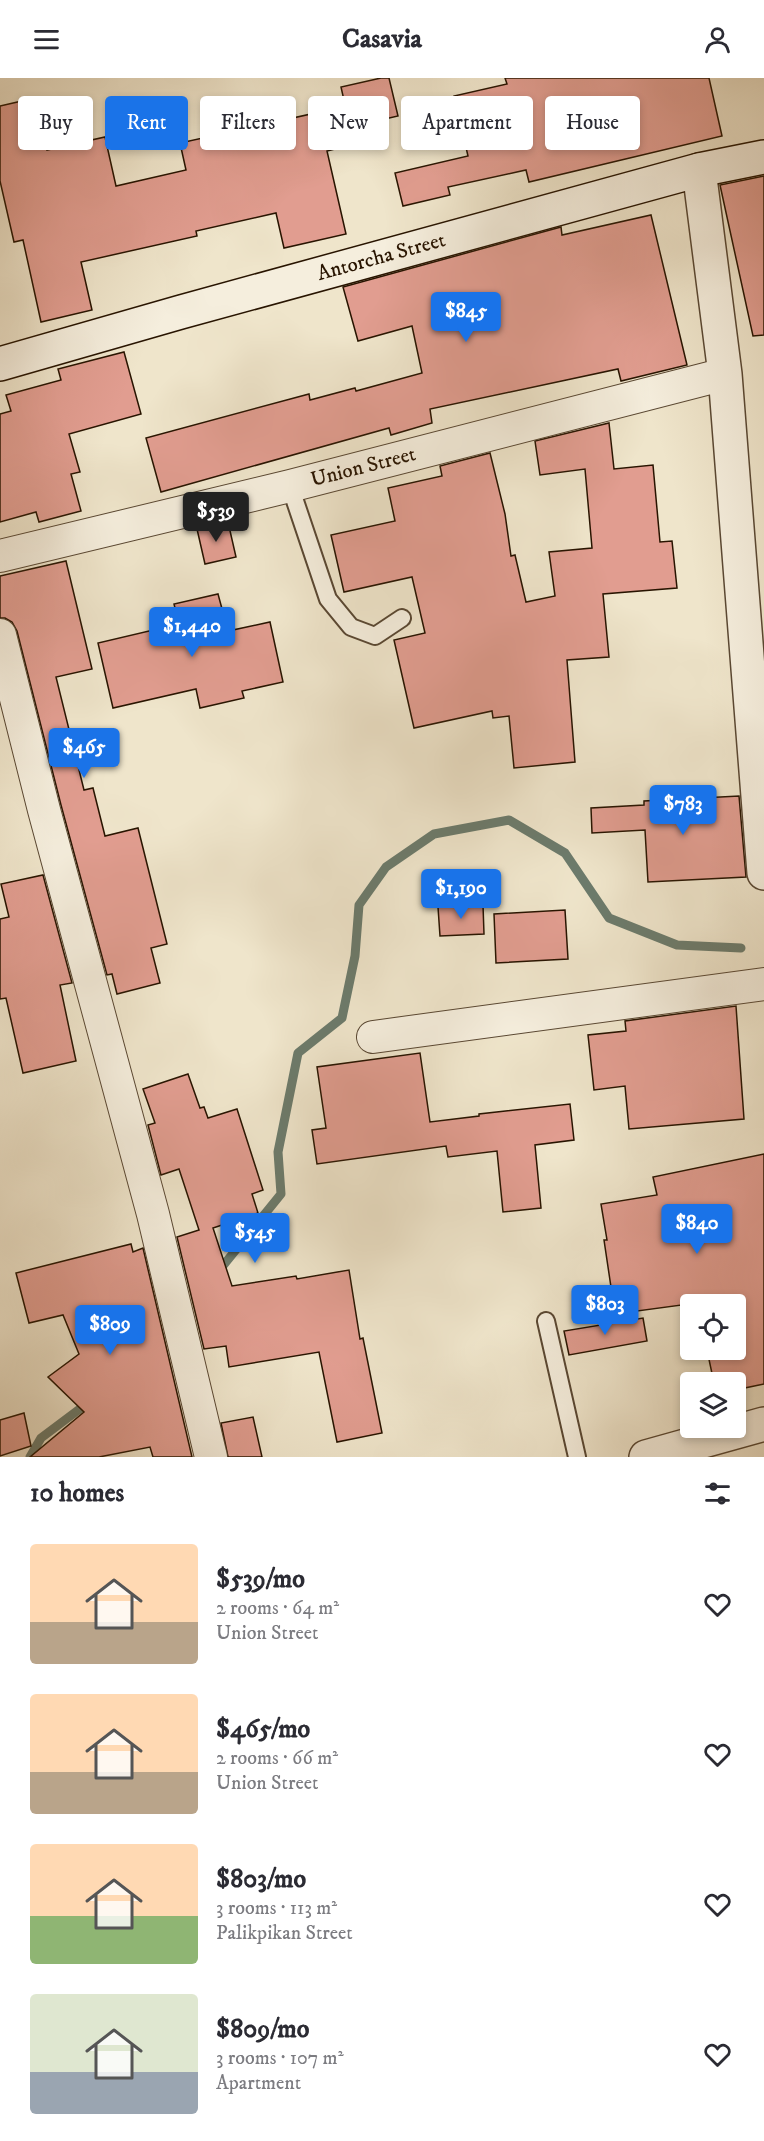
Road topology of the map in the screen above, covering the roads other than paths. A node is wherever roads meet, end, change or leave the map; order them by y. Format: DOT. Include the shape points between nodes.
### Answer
graph roads {
  1 [pos="764,157"];
  2 [pos="699,170"];
  3 [pos="0,364"];
  4 [pos="725,374"];
  5 [pos="290,486"];
  6 [pos="0,556"];
  7 [pos="402,618"];
  8 [pos="0,635"];
  9 [pos="764,873"];
  10 [pos="764,984"];
  11 [pos="373,1037"];
  12 [pos="546,1321"];
  13 [pos="764,1424"];
  14 [pos="211,1457"];
  15 [pos="577,1457"];
  16 [pos="646,1457"];
  1 -- 2 [label="street, Antorcha Street"];
  2 -- 3 [label="street, Antorcha Street"];
  2 -- 4 [label="street"];
  4 -- 5 [label="street, Union Street"];
  4 -- 9 [label="street"];
  5 -- 6 [label="street, Union Street"];
  5 -- 7 [label="lane" via="328,599 339,613 351,627 375,636"];
  8 -- 14 [label="street" via="153,1214"];
  10 -- 11 [label="street"];
  12 -- 15 [label="lane"];
  13 -- 16 [label="street"];
}
